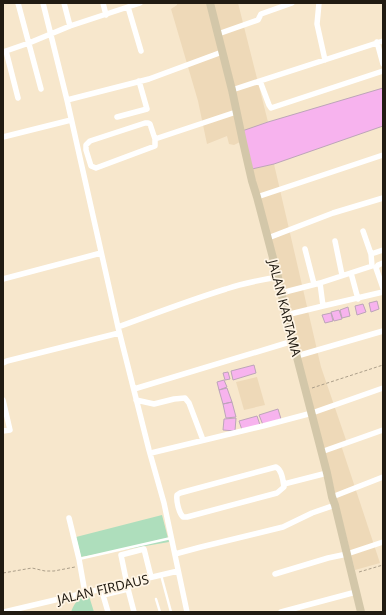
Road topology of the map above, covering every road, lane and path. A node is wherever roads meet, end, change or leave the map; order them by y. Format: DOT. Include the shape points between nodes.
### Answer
graph roads {
  1 [pos="18,3"];
  2 [pos="43,3"];
  3 [pos="64,3"];
  4 [pos="103,3"];
  5 [pos="140,3"];
  6 [pos="210,3"];
  7 [pos="292,3"];
  8 [pos="319,3"];
  9 [pos="281,5"];
  10 [pos="128,7"];
  11 [pos="106,15"];
  12 [pos="70,26"];
  13 [pos="51,34"];
  14 [pos="218,34"];
  15 [pos="380,42"];
  16 [pos="29,43"];
  17 [pos="141,51"];
  18 [pos="4,52"];
  19 [pos="222,52"];
  20 [pos="325,60"];
  21 [pos="383,64"];
  22 [pos="383,71"];
  23 [pos="139,81"];
  24 [pos="260,81"];
  25 [pos="41,89"];
  26 [pos="232,90"];
  27 [pos="18,98"];
  28 [pos="67,100"];
  29 [pos="236,112"];
  30 [pos="117,117"];
  31 [pos="71,120"];
  32 [pos="3,137"];
  33 [pos="154,139"];
  34 [pos="383,155"];
  35 [pos="257,197"];
  36 [pos="383,198"];
  37 [pos="363,231"];
  38 [pos="268,238"];
  39 [pos="335,241"];
  40 [pos="305,248"];
  41 [pos="383,250"];
  42 [pos="101,253"];
  43 [pos="371,254"];
  44 [pos="383,262"];
  45 [pos="351,273"];
  46 [pos="342,275"];
  47 [pos="278,277"];
  48 [pos="3,279"];
  49 [pos="317,283"];
  50 [pos="383,288"];
  51 [pos="383,292"];
  52 [pos="281,293"];
  53 [pos="358,298"];
  54 [pos="323,306"];
  55 [pos="286,315"];
  56 [pos="118,327"];
  57 [pos="383,331"];
  58 [pos="120,333"];
  59 [pos="293,341"];
  60 [pos="297,356"];
  61 [pos="3,363"];
  62 [pos="383,365"];
  63 [pos="383,388"];
  64 [pos="134,390"];
  65 [pos="306,390"];
  66 [pos="3,400"];
  67 [pos="136,400"];
  68 [pos="312,412"];
  69 [pos="383,430"];
  70 [pos="3,431"];
  71 [pos="203,440"];
  72 [pos="321,452"];
  73 [pos="151,453"];
  74 [pos="327,473"];
  75 [pos="383,477"];
  76 [pos="284,484"];
  77 [pos="332,497"];
  78 [pos="335,505"];
  79 [pos="69,518"];
  80 [pos="171,537"];
  81 [pos="383,542"];
  82 [pos="175,554"];
  83 [pos="347,554"];
  84 [pos="79,559"];
  85 [pos="383,565"];
  86 [pos="80,566"];
  87 [pos="178,571"];
  88 [pos="3,573"];
  89 [pos="275,574"];
  90 [pos="352,574"];
  91 [pos="161,575"];
  92 [pos="151,577"];
  93 [pos="128,586"];
  94 [pos="356,592"];
  95 [pos="85,593"];
  96 [pos="156,599"];
  97 [pos="4,612"];
  98 [pos="108,612"];
  99 [pos="134,612"];
  100 [pos="160,612"];
  101 [pos="171,612"];
  102 [pos="187,612"];
  103 [pos="281,612"];
  104 [pos="362,612"];
  1 -- 16 [label="street"];
  2 -- 13 [label="street"];
  3 -- 12 [label="street"];
  4 -- 11 [label="street"];
  5 -- 10 [label="street"];
  6 -- 14 [label="main road, JALAN KARTAMA"];
  7 -- 9 [label="street"];
  8 -- 20 [label="street" via="317,24"];
  9 -- 14 [label="street" via="261,14 258,20"];
  10 -- 11 [label="street"];
  10 -- 17 [label="street"];
  11 -- 12 [label="street"];
  12 -- 13 [label="street"];
  13 -- 16 [label="street"];
  13 -- 28 [label="street"];
  14 -- 19 [label="main road, JALAN KARTAMA"];
  15 -- 20 [label="street"];
  15 -- 21 [label="street"];
  16 -- 18 [label="street"];
  16 -- 25 [label="street"];
  18 -- 27 [label="street"];
  19 -- 23 [label="street"];
  19 -- 26 [label="main road, JALAN KARTAMA"];
  20 -- 24 [label="street"];
  22 -- 24 [label="street" via="272,108"];
  23 -- 28 [label="street"];
  23 -- 30 [label="street" via="147,109"];
  24 -- 26 [label="street"];
  26 -- 29 [label="main road, JALAN KARTAMA"];
  28 -- 31 [label="street"];
  29 -- 33 [label="street"];
  29 -- 35 [label="main road, JALAN KARTAMA"];
  31 -- 32 [label="street"];
  31 -- 42 [label="street"];
  33 -- 33 [label="street" via="155,147 96,168 91,166 86,150 86,145 90,141 145,122 150,124"];
  34 -- 35 [label="street"];
  35 -- 38 [label="main road, JALAN KARTAMA"];
  36 -- 38 [label="street" via="333,213"];
  37 -- 43 [label="street"];
  38 -- 47 [label="main road, JALAN KARTAMA"];
  39 -- 46 [label="street"];
  40 -- 49 [label="street"];
  41 -- 43 [label="street"];
  42 -- 48 [label="street"];
  42 -- 56 [label="street"];
  43 -- 45 [label="street" via="372,266"];
  44 -- 50 [label="street" via="376,268"];
  45 -- 46 [label="street"];
  45 -- 53 [label="street"];
  46 -- 49 [label="street"];
  47 -- 52 [label="main road, JALAN KARTAMA"];
  47 -- 56 [label="street" via="227,288"];
  49 -- 52 [label="street"];
  49 -- 54 [label="street"];
  51 -- 53 [label="street"];
  52 -- 55 [label="main road, JALAN KARTAMA"];
  53 -- 54 [label="street"];
  54 -- 55 [label="street"];
  55 -- 59 [label="main road, JALAN KARTAMA"];
  56 -- 58 [label="street"];
  57 -- 60 [label="street"];
  58 -- 61 [label="street"];
  58 -- 64 [label="street"];
  59 -- 60 [label="main road, JALAN KARTAMA"];
  59 -- 64 [label="street"];
  60 -- 65 [label="main road, JALAN KARTAMA"];
  62 -- 65 [label="path"];
  63 -- 68 [label="street"];
  64 -- 67 [label="street"];
  65 -- 68 [label="main road, JALAN KARTAMA"];
  66 -- 70 [label="street" via="10,430"];
  67 -- 71 [label="street" via="154,404 185,398"];
  67 -- 73 [label="street"];
  68 -- 71 [label="street"];
  68 -- 72 [label="main road, JALAN KARTAMA"];
  69 -- 72 [label="street"];
  71 -- 73 [label="street"];
  72 -- 74 [label="main road, JALAN KARTAMA"];
  73 -- 80 [label="street"];
  74 -- 76 [label="street"];
  74 -- 77 [label="main road, JALAN KARTAMA"];
  75 -- 77 [label="street"];
  76 -- 76 [label="street" via="277,493 187,517 181,515 176,498 180,493 276,467"];
  77 -- 78 [label="main road, JALAN KARTAMA"];
  78 -- 82 [label="street" via="283,527"];
  78 -- 83 [label="main road, JALAN KARTAMA"];
  79 -- 84 [label="street"];
  80 -- 82 [label="street"];
  80 -- 84 [label="lane"];
  81 -- 83 [label="street"];
  82 -- 87 [label="street"];
  83 -- 89 [label="street"];
  83 -- 90 [label="main road, JALAN KARTAMA"];
  84 -- 86 [label="street"];
  85 -- 90 [label="path"];
  86 -- 88 [label="path" via="54,571 32,568"];
  86 -- 95 [label="street"];
  87 -- 91 [label="street, JALAN FIRDAUS"];
  87 -- 102 [label="street"];
  90 -- 94 [label="main road, JALAN KARTAMA"];
  91 -- 92 [label="street, JALAN FIRDAUS"];
  91 -- 101 [label="lane"];
  92 -- 93 [label="street, JALAN FIRDAUS"];
  92 -- 93 [label="street" via="144,549 121,555"];
  93 -- 95 [label="street, JALAN FIRDAUS"];
  93 -- 98 [label="street" via="104,595"];
  93 -- 99 [label="street"];
  94 -- 103 [label="street"];
  94 -- 104 [label="main road, JALAN KARTAMA"];
  95 -- 97 [label="street, JALAN FIRDAUS"];
  96 -- 100 [label="lane"];
}
